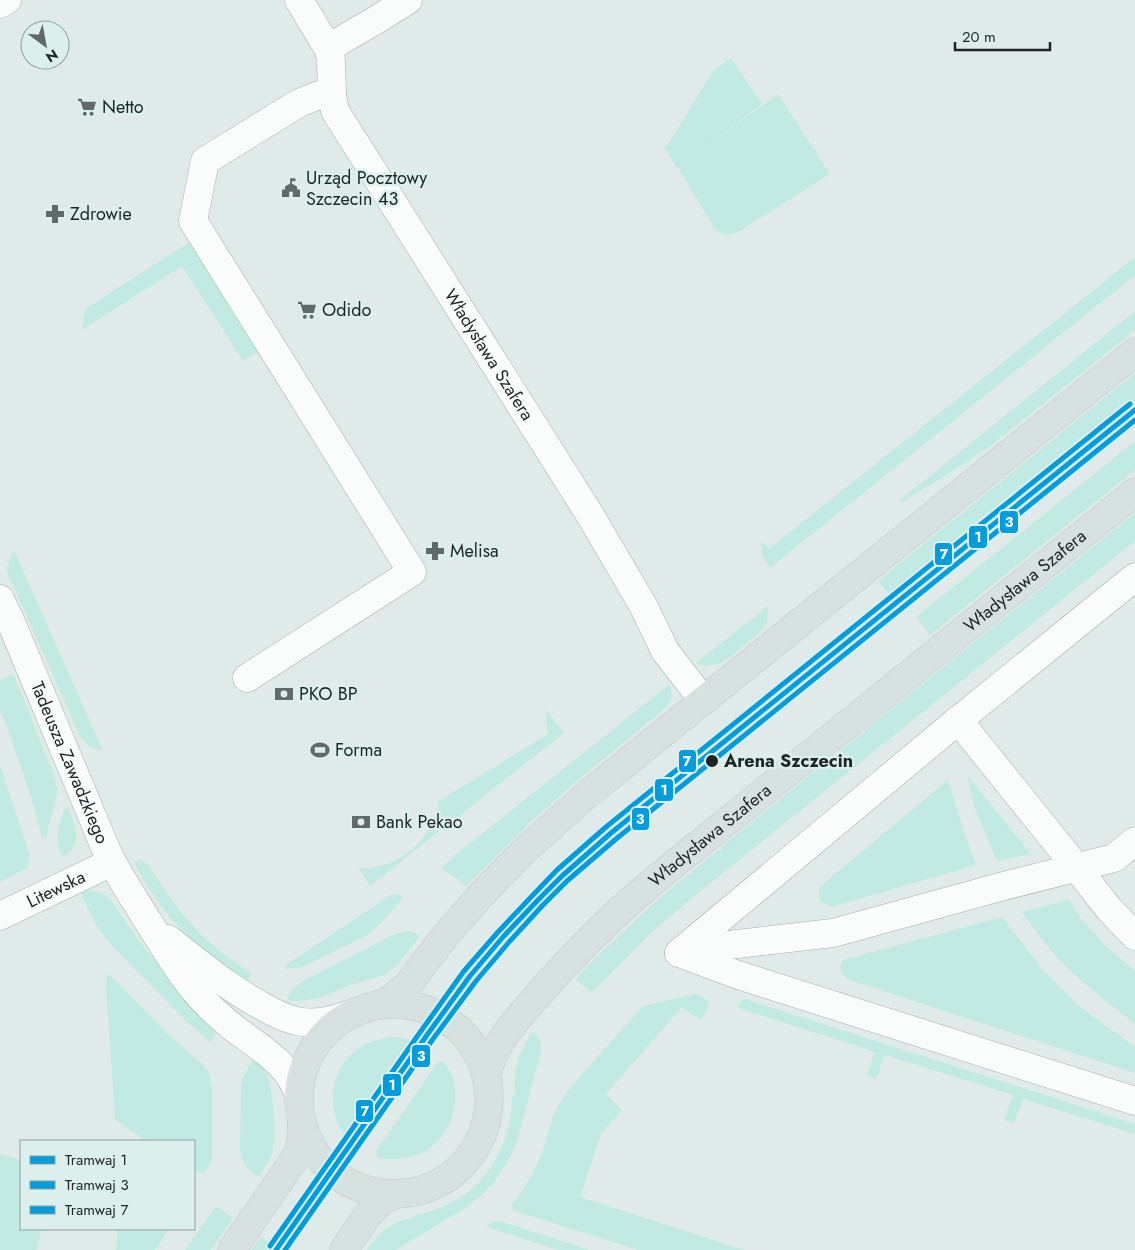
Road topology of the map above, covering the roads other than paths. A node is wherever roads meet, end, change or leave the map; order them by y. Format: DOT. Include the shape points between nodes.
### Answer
graph roads {
  1 [pos="7,0"];
  2 [pos="299,0"];
  3 [pos="408,0"];
  4 [pos="0,4"];
  5 [pos="329,50"];
  6 [pos="332,96"];
  7 [pos="1135,352"];
  8 [pos="1135,492"];
  9 [pos="1135,577"];
  10 [pos="0,599"];
  11 [pos="247,678"];
  12 [pos="703,700"];
  13 [pos="958,720"];
  14 [pos="1135,841"];
  15 [pos="112,862"];
  16 [pos="1077,868"];
  17 [pos="0,916"];
  18 [pos="149,922"];
  19 [pos="1135,936"];
  20 [pos="679,953"];
  21 [pos="365,1009"];
  22 [pos="487,1080"];
  23 [pos="299,1096"];
  24 [pos="1135,1101"];
  25 [pos="302,1123"];
  26 [pos="402,1193"];
  27 [pos="232,1250"];
  28 [pos="344,1250"];
  1 -- 4 [label="street"];
  2 -- 5 [label="street, Władysława Szafera"];
  3 -- 5 [label="street"];
  5 -- 6 [label="street, Władysława Szafera"];
  6 -- 11 [label="street" via="318,95 299,103 206,160 193,221 412,572"];
  6 -- 12 [label="street, Władysława Szafera" via="335,110 590,515 665,651"];
  7 -- 12 [label="main road"];
  8 -- 22 [label="main road, Władysława Szafera" via="615,915 562,968 502,1039 488,1066"];
  9 -- 13 [label="street"];
  10 -- 15 [label="street, Tadeusza Zawadzkiego"];
  12 -- 21 [label="main road" via="545,831 480,896 407,986 388,1001"];
  13 -- 16 [label="street"];
  13 -- 20 [label="street"];
  14 -- 16 [label="street" via="1114,858"];
  15 -- 17 [label="street, Litewska"];
  15 -- 18 [label="street, Tadeusza Zawadzkiego"];
  16 -- 19 [label="street" via="1108,909"];
  16 -- 20 [label="street" via="834,933"];
  18 -- 21 [label="street, Tadeusza Zawadzkiego" via="233,989 280,1015 308,1022 335,1019"];
  18 -- 23 [label="street, Tadeusza Zawadzkiego" via="175,965 198,994 220,1017 284,1068"];
  20 -- 24 [label="street" via="738,975"];
  21 -- 22 [label="main road" via="385,1004 407,1005 446,1019 469,1041"];
  21 -- 23 [label="main road" via="336,1023 321,1038 305,1065"];
  22 -- 26 [label="main road" via="489,1101 486,1121 478,1142 466,1159 433,1185"];
  23 -- 25 [label="main road"];
  25 -- 26 [label="main road" via="318,1156 332,1171 360,1187"];
  25 -- 27 [label="main road" via="298,1154"];
  26 -- 28 [label="main road" via="379,1203"];
}
